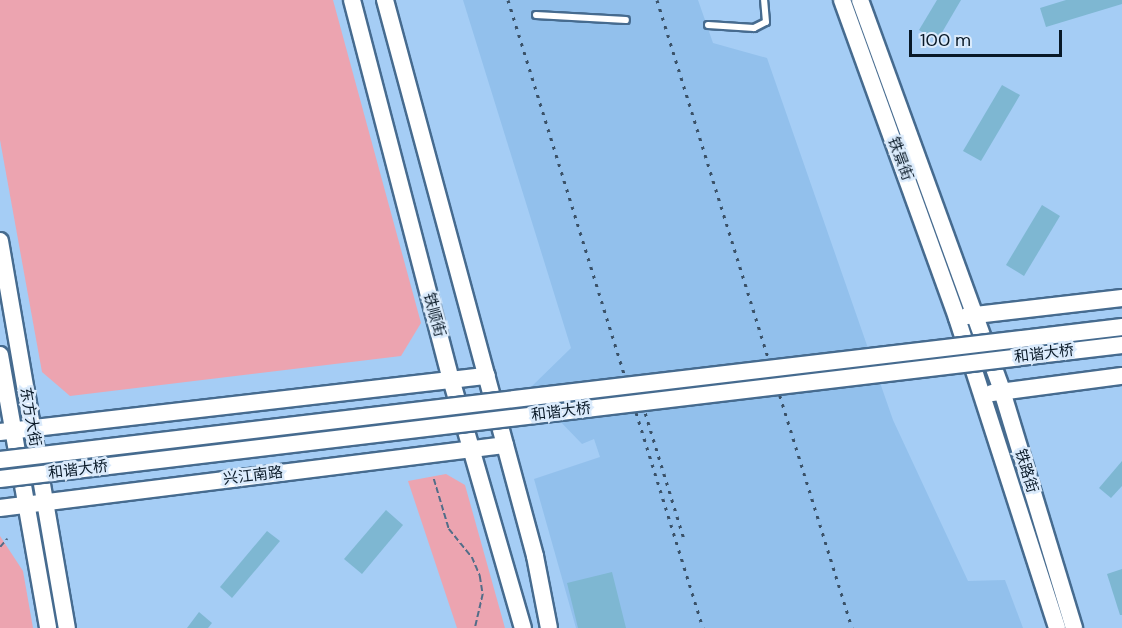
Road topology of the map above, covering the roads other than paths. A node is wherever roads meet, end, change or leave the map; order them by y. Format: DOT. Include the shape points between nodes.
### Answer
graph roads {
  1 [pos="352,0"];
  2 [pos="386,0"];
  3 [pos="764,0"];
  4 [pos="842,0"];
  5 [pos="860,0"];
  6 [pos="536,15"];
  7 [pos="626,20"];
  8 [pos="708,25"];
  9 [pos="0,241"];
  10 [pos="1122,298"];
  11 [pos="975,315"];
  12 [pos="957,318"];
  13 [pos="1122,327"];
  14 [pos="1122,345"];
  15 [pos="0,355"];
  16 [pos="487,376"];
  17 [pos="1122,376"];
  18 [pos="451,379"];
  19 [pos="1002,391"];
  20 [pos="982,395"];
  21 [pos="32,428"];
  22 [pos="6,431"];
  23 [pos="505,445"];
  24 [pos="472,449"];
  25 [pos="0,460"];
  26 [pos="0,479"];
  27 [pos="46,502"];
  28 [pos="25,505"];
  29 [pos="0,508"];
  30 [pos="535,556"];
  31 [pos="48,628"];
  32 [pos="67,628"];
  33 [pos="523,628"];
  34 [pos="549,628"];
  35 [pos="557,628"];
  36 [pos="1057,628"];
  37 [pos="1074,628"];
  1 -- 18 [label="main road, 铁顺街"];
  2 -- 16 [label="main road"];
  3 -- 8 [label="lane" via="766,22 754,28"];
  4 -- 12 [label="main road, 铁景街"];
  5 -- 11 [label="main road, 铁景街"];
  6 -- 7 [label="lane"];
  9 -- 21 [label="main road, 东方大街"];
  10 -- 11 [label="main road"];
  11 -- 12 [label="main road"];
  11 -- 19 [label="main road, 铁路街"];
  12 -- 20 [label="main road, 铁路街"];
  13 -- 25 [label="main road, 和谐大桥, bridge"];
  14 -- 26 [label="main road, 和谐大桥, bridge"];
  15 -- 22 [label="main road, 东方大街"];
  16 -- 18 [label="main road"];
  16 -- 23 [label="main road"];
  17 -- 19 [label="main road"];
  18 -- 21 [label="main road"];
  18 -- 24 [label="main road, 铁顺街"];
  19 -- 20 [label="main road"];
  19 -- 37 [label="main road, 铁路街"];
  20 -- 36 [label="main road, 铁路街"];
  21 -- 22 [label="main road"];
  21 -- 27 [label="main road, 东方大街"];
  22 -- 28 [label="main road, 东方大街"];
  23 -- 24 [label="main road, 兴江南路"];
  23 -- 30 [label="main road"];
  24 -- 27 [label="main road, 兴江南路"];
  24 -- 33 [label="main road, 铁顺街"];
  27 -- 28 [label="main road, 兴江南路"];
  27 -- 32 [label="main road, 东方大街"];
  28 -- 29 [label="main road, 兴江南路"];
  28 -- 31 [label="main road, 东方大街"];
  30 -- 34 [label="main road"];
  30 -- 35 [label="main road"];
}
